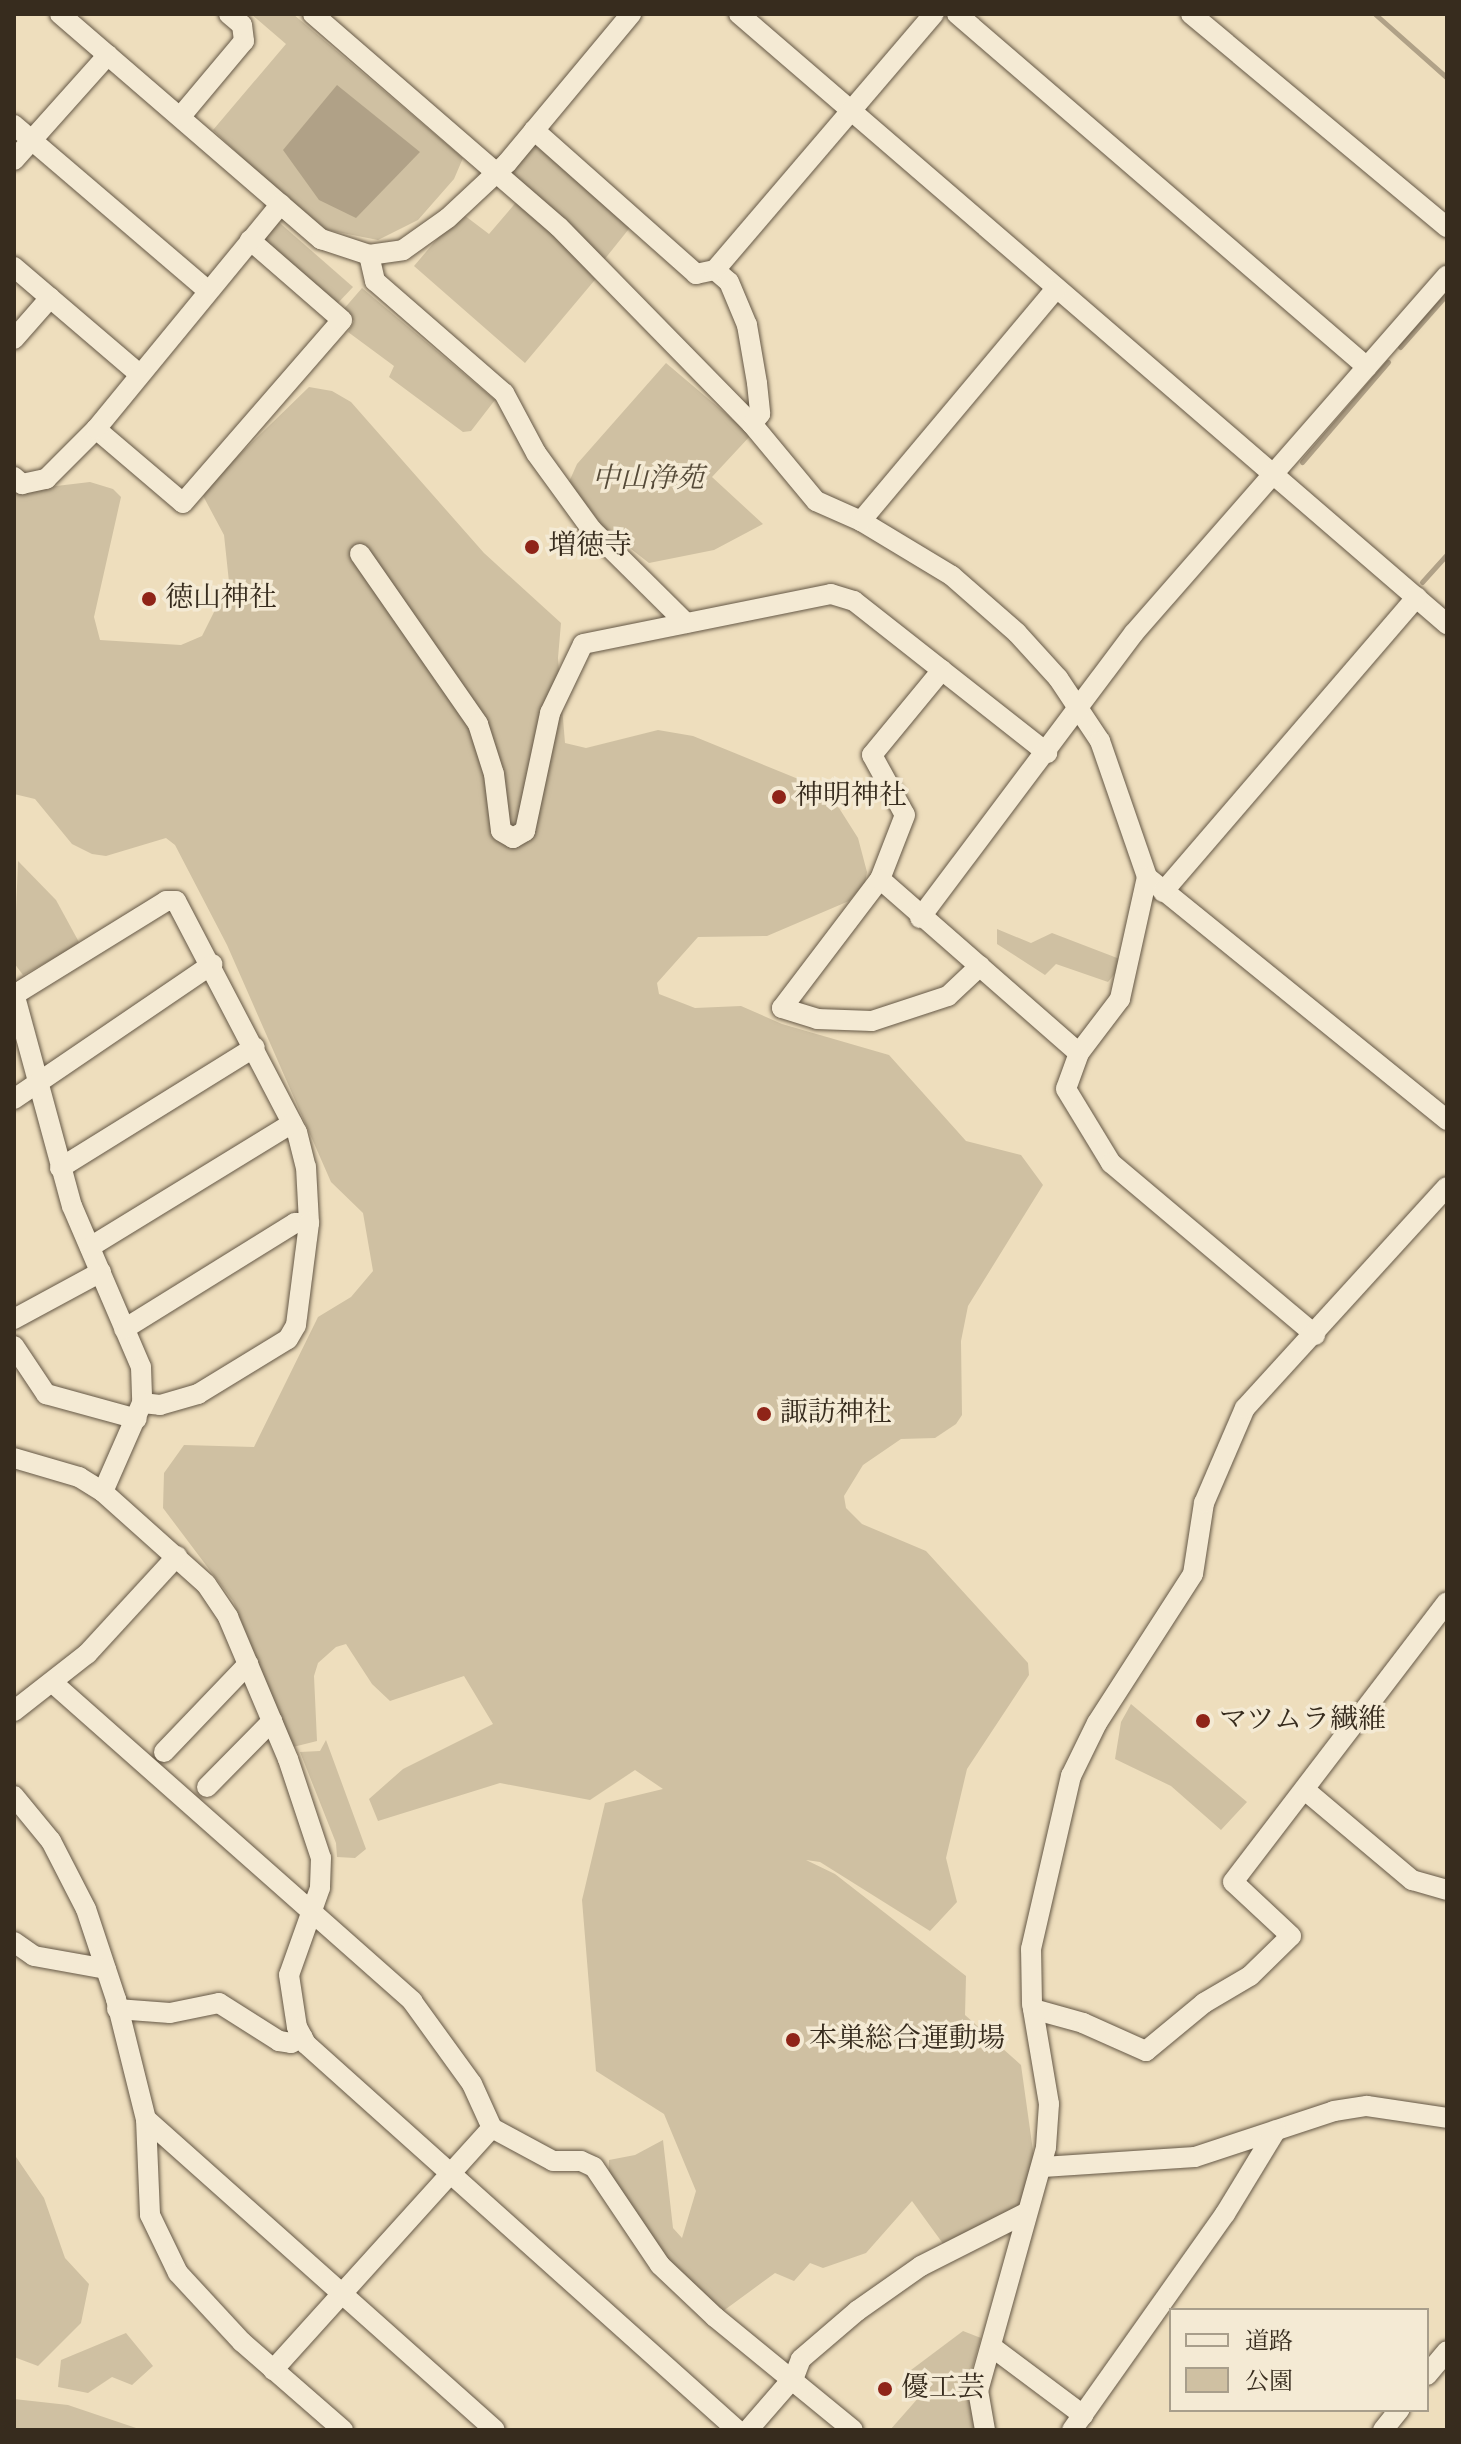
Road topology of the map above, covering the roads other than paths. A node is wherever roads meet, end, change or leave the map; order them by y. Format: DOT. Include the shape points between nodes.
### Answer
graph roads {
  1 [pos="60,14"];
  2 [pos="229,14"];
  3 [pos="313,14"];
  4 [pos="631,14"];
  5 [pos="739,14"];
  6 [pos="934,14"];
  7 [pos="957,14"];
  8 [pos="1191,14"];
  9 [pos="108,55"];
  10 [pos="853,113"];
  11 [pos="181,116"];
  12 [pos="14,125"];
  13 [pos="534,130"];
  14 [pos="32,140"];
  15 [pos="14,160"];
  16 [pos="495,170"];
  17 [pos="281,204"];
  18 [pos="1447,227"];
  19 [pos="250,240"];
  20 [pos="369,255"];
  21 [pos="14,267"];
  22 [pos="715,270"];
  23 [pos="1447,276"];
  24 [pos="206,289"];
  25 [pos="1056,289"];
  26 [pos="50,298"];
  27 [pos="14,339"];
  28 [pos="1367,367"];
  29 [pos="138,373"];
  30 [pos="752,424"];
  31 [pos="96,429"];
  32 [pos="14,477"];
  33 [pos="1273,477"];
  34 [pos="861,521"];
  35 [pos="360,554"];
  36 [pos="1417,597"];
  37 [pos="686,623"];
  38 [pos="1447,624"];
  39 [pos="942,670"];
  40 [pos="1081,709"];
  41 [pos="1047,753"];
  42 [pos="1147,877"];
  43 [pos="880,879"];
  44 [pos="1163,892"];
  45 [pos="920,918"];
  46 [pos="213,964"];
  47 [pos="980,966"];
  48 [pos="14,994"];
  49 [pos="255,1047"];
  50 [pos="1079,1053"];
  51 [pos="38,1084"];
  52 [pos="14,1099"];
  53 [pos="1447,1120"];
  54 [pos="292,1123"];
  55 [pos="60,1168"];
  56 [pos="1447,1187"];
  57 [pos="309,1223"];
  58 [pos="90,1247"];
  59 [pos="101,1272"];
  60 [pos="14,1319"];
  61 [pos="124,1329"];
  62 [pos="1315,1335"];
  63 [pos="14,1346"];
  64 [pos="140,1411"];
  65 [pos="14,1458"];
  66 [pos="103,1492"];
  67 [pos="177,1556"];
  68 [pos="1447,1602"];
  69 [pos="248,1664"];
  70 [pos="53,1683"];
  71 [pos="14,1711"];
  72 [pos="272,1721"];
  73 [pos="164,1752"];
  74 [pos="207,1787"];
  75 [pos="1305,1790"];
  76 [pos="14,1796"];
  77 [pos="22,1814"];
  78 [pos="1447,1890"];
  79 [pos="313,1910"];
  80 [pos="14,1942"];
  81 [pos="106,1969"];
  82 [pos="117,2009"];
  83 [pos="1033,2009"];
  84 [pos="303,2037"];
  85 [pos="1447,2118"];
  86 [pos="146,2119"];
  87 [pos="492,2128"];
  88 [pos="1276,2130"];
  89 [pos="1043,2167"];
  90 [pos="449,2173"];
  91 [pos="1026,2213"];
  92 [pos="344,2294"];
  93 [pos="992,2347"];
  94 [pos="1447,2351"];
  95 [pos="273,2370"];
  96 [pos="1429,2373"];
  97 [pos="794,2377"];
  98 [pos="1397,2412"];
  99 [pos="1080,2425"];
  100 [pos="343,2430"];
  101 [pos="495,2430"];
  102 [pos="737,2430"];
  103 [pos="748,2430"];
  104 [pos="853,2430"];
  105 [pos="985,2430"];
  106 [pos="1383,2430"];
  1 -- 9 [label="street"];
  2 -- 11 [label="street" via="242,25 244,41"];
  3 -- 16 [label="street"];
  4 -- 13 [label="street"];
  5 -- 10 [label="street"];
  6 -- 10 [label="street"];
  7 -- 28 [label="street"];
  8 -- 18 [label="street"];
  9 -- 11 [label="street"];
  9 -- 14 [label="street"];
  10 -- 22 [label="street"];
  10 -- 25 [label="street"];
  11 -- 17 [label="street"];
  12 -- 14 [label="street"];
  13 -- 16 [label="street"];
  13 -- 22 [label="street" via="696,274"];
  14 -- 15 [label="street"];
  14 -- 24 [label="street"];
  16 -- 20 [label="street" via="418,243"];
  16 -- 30 [label="street" via="559,227"];
  17 -- 19 [label="street"];
  17 -- 20 [label="street" via="321,239"];
  19 -- 24 [label="street"];
  19 -- 31 [label="street" via="342,320 183,503"];
  20 -- 37 [label="street" via="375,281 504,393 536,453 592,530"];
  21 -- 26 [label="street"];
  22 -- 30 [label="street" via="735,292 747,325 760,414"];
  23 -- 28 [label="street"];
  24 -- 29 [label="street"];
  25 -- 33 [label="street" via="1246,447"];
  25 -- 34 [label="street"];
  26 -- 27 [label="street"];
  26 -- 29 [label="street"];
  28 -- 33 [label="street"];
  29 -- 31 [label="street"];
  30 -- 34 [label="street" via="816,501"];
  31 -- 32 [label="street" via="46,479 22,484"];
  33 -- 36 [label="street"];
  33 -- 40 [label="street" via="1134,633"];
  34 -- 40 [label="street" via="952,576 1017,633"];
  35 -- 37 [label="street" via="478,724 494,774 501,831 513,838 525,831 550,713 578,651 590,640"];
  36 -- 38 [label="street"];
  36 -- 44 [label="street"];
  37 -- 39 [label="street" via="842,595"];
  39 -- 41 [label="street"];
  39 -- 43 [label="street" via="872,755 905,815"];
  40 -- 41 [label="street"];
  40 -- 42 [label="street" via="1118,780"];
  41 -- 45 [label="street"];
  42 -- 44 [label="street"];
  42 -- 50 [label="street" via="1120,999"];
  43 -- 45 [label="street"];
  43 -- 47 [label="street" via="782,1008 817,1019 872,1021 948,996"];
  44 -- 53 [label="street"];
  45 -- 47 [label="street"];
  46 -- 48 [label="street" via="183,905 166,901"];
  46 -- 49 [label="street"];
  46 -- 51 [label="street"];
  47 -- 50 [label="street"];
  48 -- 51 [label="street"];
  49 -- 54 [label="street"];
  49 -- 55 [label="street"];
  50 -- 62 [label="street" via="1066,1089 1111,1163"];
  51 -- 52 [label="street"];
  51 -- 55 [label="street"];
  54 -- 57 [label="street" via="306,1167"];
  54 -- 58 [label="street"];
  55 -- 58 [label="street"];
  56 -- 62 [label="street"];
  57 -- 61 [label="street" via="295,1223"];
  57 -- 64 [label="street" via="296,1325 288,1339 198,1394"];
  58 -- 59 [label="street"];
  59 -- 60 [label="street"];
  59 -- 61 [label="street"];
  61 -- 64 [label="street" via="141,1367"];
  62 -- 83 [label="street" via="1245,1408 1204,1503 1193,1574 1097,1723 1071,1776 1031,1949"];
  63 -- 64 [label="street" via="46,1394"];
  64 -- 66 [label="street"];
  65 -- 66 [label="street" via="79,1477"];
  66 -- 67 [label="street"];
  67 -- 69 [label="street" via="206,1584 228,1617"];
  67 -- 70 [label="street" via="87,1654"];
  68 -- 75 [label="street"];
  69 -- 72 [label="street"];
  69 -- 73 [label="street"];
  70 -- 71 [label="street"];
  70 -- 79 [label="street"];
  72 -- 74 [label="street"];
  72 -- 79 [label="street" via="318,1843 320,1888"];
  75 -- 78 [label="street" via="1412,1880"];
  75 -- 83 [label="street" via="1233,1882 1291,1936 1250,1976 1204,2003 1146,2051 1083,2023"];
  76 -- 77 [label="street"];
  77 -- 81 [label="street" via="76,1886"];
  79 -- 84 [label="street" via="289,1975"];
  79 -- 87 [label="street" via="412,2001 472,2084"];
  80 -- 81 [label="street" via="34,1956"];
  81 -- 82 [label="street"];
  82 -- 84 [label="street" via="170,2013 219,2003 279,2041"];
  82 -- 86 [label="street"];
  83 -- 89 [label="street" via="1049,2104"];
  84 -- 90 [label="street"];
  85 -- 88 [label="street" via="1367,2106"];
  86 -- 92 [label="street"];
  86 -- 95 [label="street" via="150,2215 178,2273"];
  87 -- 90 [label="street"];
  87 -- 97 [label="street" via="553,2161 581,2161 594,2167 660,2265 715,2317"];
  88 -- 89 [label="street" via="1195,2157"];
  88 -- 99 [label="street" via="1225,2214"];
  89 -- 91 [label="street"];
  90 -- 92 [label="street"];
  90 -- 102 [label="street"];
  91 -- 93 [label="street"];
  91 -- 97 [label="street" via="921,2266 865,2305 801,2359"];
  92 -- 95 [label="street"];
  92 -- 101 [label="street"];
  93 -- 99 [label="street"];
  93 -- 105 [label="street" via="977,2399"];
  94 -- 96 [label="street"];
  95 -- 100 [label="street"];
  97 -- 103 [label="street"];
  97 -- 104 [label="street"];
  98 -- 106 [label="street"];
}
